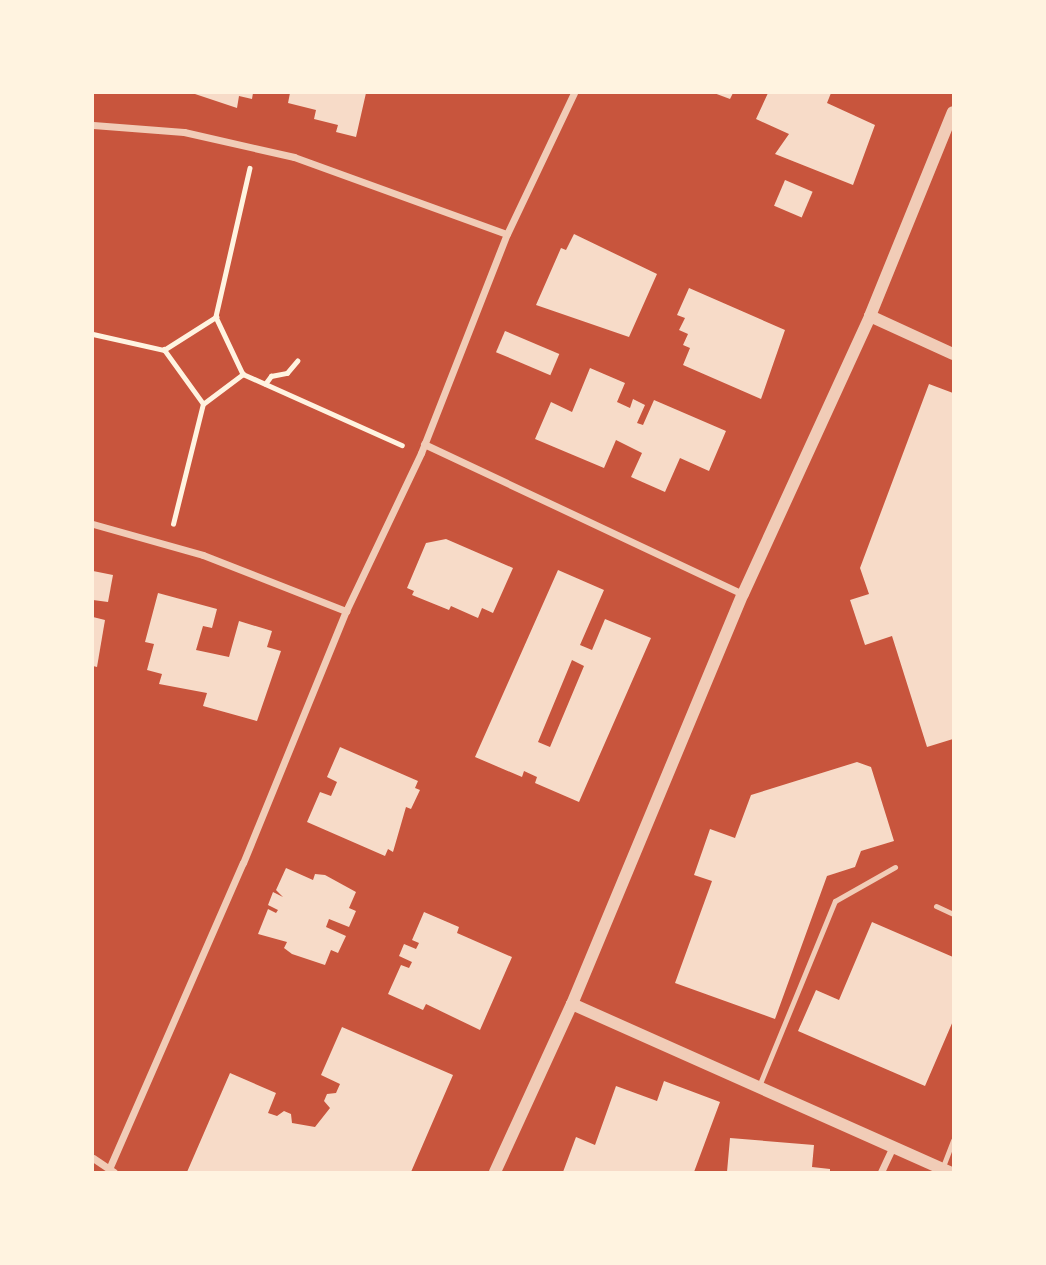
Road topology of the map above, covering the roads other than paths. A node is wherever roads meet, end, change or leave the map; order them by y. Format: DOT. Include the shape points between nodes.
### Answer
graph roads {
  1 [pos="574,93"];
  2 [pos="953,112"];
  3 [pos="93,125"];
  4 [pos="507,234"];
  5 [pos="870,316"];
  6 [pos="953,354"];
  7 [pos="424,444"];
  8 [pos="93,524"];
  9 [pos="743,594"];
  10 [pos="346,611"];
  11 [pos="895,867"];
  12 [pos="936,906"];
  13 [pos="953,914"];
  14 [pos="572,1004"];
  15 [pos="760,1086"];
  16 [pos="953,1140"];
  17 [pos="892,1148"];
  18 [pos="93,1158"];
  19 [pos="111,1171"];
  20 [pos="945,1171"];
  21 [pos="495,1172"];
  22 [pos="881,1172"];
  1 -- 4 [label="street"];
  2 -- 5 [label="street"];
  3 -- 4 [label="street" via="184,132 254,147 365,180"];
  4 -- 7 [label="street"];
  5 -- 6 [label="street"];
  5 -- 9 [label="street"];
  7 -- 9 [label="street"];
  7 -- 10 [label="street"];
  8 -- 10 [label="street" via="168,544"];
  9 -- 14 [label="street"];
  10 -- 19 [label="street"];
  11 -- 15 [label="lane" via="835,901"];
  12 -- 13 [label="lane"];
  14 -- 15 [label="street"];
  14 -- 21 [label="street"];
  15 -- 17 [label="street"];
  16 -- 20 [label="lane"];
  17 -- 20 [label="street"];
  17 -- 22 [label="street"];
  18 -- 19 [label="street"];
}
